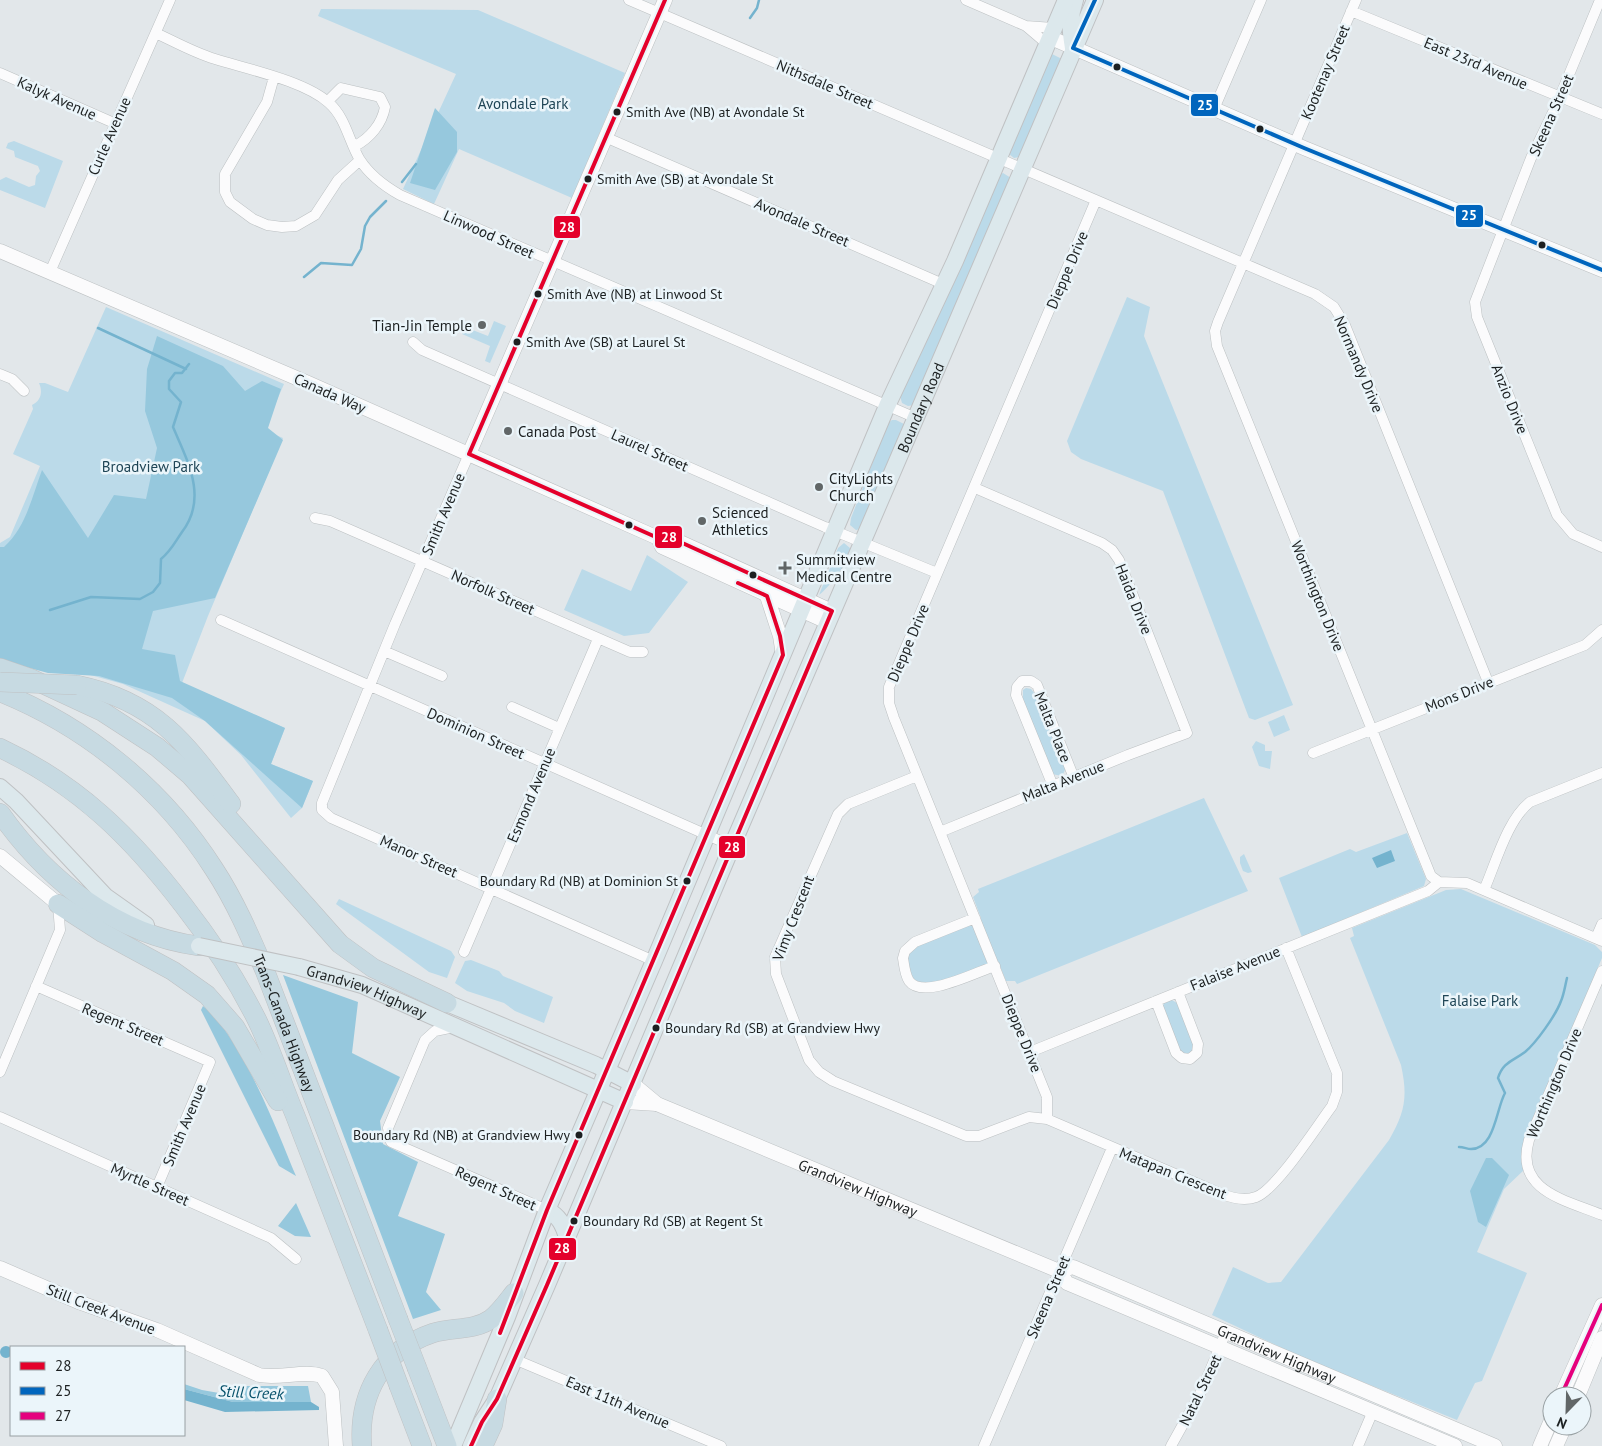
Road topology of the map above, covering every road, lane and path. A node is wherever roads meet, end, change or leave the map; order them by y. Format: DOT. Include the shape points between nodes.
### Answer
graph roads {
  1 [pos="170,0"];
  2 [pos="628,0"];
  3 [pos="665,0"];
  4 [pos="966,0"];
  5 [pos="1066,0"];
  6 [pos="1075,0"];
  7 [pos="1094,0"];
  8 [pos="1261,0"];
  9 [pos="1356,0"];
  10 [pos="1600,0"];
  11 [pos="1351,11"];
  12 [pos="659,13"];
  13 [pos="1026,26"];
  14 [pos="156,33"];
  15 [pos="1049,36"];
  16 [pos="1073,48"];
  17 [pos="0,73"];
  18 [pos="274,77"];
  19 [pos="1559,97"];
  20 [pos="328,102"];
  21 [pos="1214,109"];
  22 [pos="1602,114"];
  23 [pos="114,123"];
  24 [pos="605,138"];
  25 [pos="1294,144"];
  26 [pos="355,146"];
  27 [pos="999,159"];
  28 [pos="360,160"];
  29 [pos="1022,168"];
  30 [pos="1096,200"];
  31 [pos="1502,230"];
  32 [pos="0,250"];
  33 [pos="552,261"];
  34 [pos="1243,263"];
  35 [pos="1602,270"];
  36 [pos="50,272"];
  37 [pos="944,284"];
  38 [pos="413,342"];
  39 [pos="0,374"];
  40 [pos="499,384"];
  41 [pos="24,391"];
  42 [pos="888,406"];
  43 [pos="916,418"];
  44 [pos="469,454"];
  45 [pos="975,488"];
  46 [pos="315,518"];
  47 [pos="835,531"];
  48 [pos="658,538"];
  49 [pos="863,541"];
  50 [pos="1602,547"];
  51 [pos="422,561"];
  52 [pos="938,573"];
  53 [pos="767,596"];
  54 [pos="804,605"];
  55 [pos="830,617"];
  56 [pos="221,620"];
  57 [pos="1602,630"];
  58 [pos="598,639"];
  59 [pos="384,651"];
  60 [pos="643,652"];
  61 [pos="783,655"];
  62 [pos="0,668"];
  63 [pos="442,676"];
  64 [pos="0,682"];
  65 [pos="1488,682"];
  66 [pos="370,686"];
  67 [pos="0,692"];
  68 [pos="512,707"];
  69 [pos="559,728"];
  70 [pos="1372,729"];
  71 [pos="1187,733"];
  72 [pos="0,748"];
  73 [pos="1313,753"];
  74 [pos="545,763"];
  75 [pos="1602,773"];
  76 [pos="917,776"];
  77 [pos="1074,778"];
  78 [pos="1053,786"];
  79 [pos="0,787"];
  80 [pos="322,810"];
  81 [pos="0,813"];
  82 [pos="940,832"];
  83 [pos="706,835"];
  84 [pos="732,846"];
  85 [pos="0,856"];
  86 [pos="270,864"];
  87 [pos="1439,882"];
  88 [pos="492,889"];
  89 [pos="1484,890"];
  90 [pos="58,904"];
  91 [pos="975,918"];
  92 [pos="1602,924"];
  93 [pos="169,939"];
  94 [pos="1599,940"];
  95 [pos="199,946"];
  96 [pos="1286,948"];
  97 [pos="464,952"];
  98 [pos="654,962"];
  99 [pos="995,966"];
  100 [pos="1602,970"];
  101 [pos="36,986"];
  102 [pos="1178,992"];
  103 [pos="1156,1001"];
  104 [pos="447,1003"];
  105 [pos="454,1027"];
  106 [pos="1030,1052"];
  107 [pos="210,1062"];
  108 [pos="607,1071"];
  109 [pos="0,1072"];
  110 [pos="633,1084"];
  111 [pos="598,1090"];
  112 [pos="625,1102"];
  113 [pos="657,1104"];
  114 [pos="0,1117"];
  115 [pos="1047,1119"];
  116 [pos="1112,1148"];
  117 [pos="310,1155"];
  118 [pos="157,1187"];
  119 [pos="546,1210"];
  120 [pos="1602,1215"];
  121 [pos="567,1237"];
  122 [pos="296,1259"];
  123 [pos="0,1268"];
  124 [pos="1059,1271"];
  125 [pos="514,1293"];
  126 [pos="1602,1305"];
  127 [pos="1226,1332"];
  128 [pos="1602,1338"];
  129 [pos="1583,1346"];
  130 [pos="1220,1347"];
  131 [pos="1599,1353"];
  132 [pos="514,1359"];
  133 [pos="1565,1386"];
  134 [pos="1583,1386"];
  135 [pos="497,1399"];
  136 [pos="1373,1411"];
  137 [pos="444,1438"];
  138 [pos="336,1446"];
  139 [pos="362,1446"];
  140 [pos="422,1446"];
  141 [pos="453,1446"];
  142 [pos="471,1446"];
  143 [pos="483,1446"];
  144 [pos="721,1446"];
  145 [pos="984,1446"];
  146 [pos="1171,1446"];
  147 [pos="1358,1446"];
  148 [pos="1455,1446"];
  149 [pos="1495,1446"];
  1 -- 14 [label="street, Curle Avenue"];
  2 -- 12 [label="street, Nithsdale Street"];
  3 -- 12 [label="main road, Smith Avenue"];
  4 -- 13 [label="street"];
  5 -- 15 [label="main road, Boundary Road"];
  6 -- 16 [label="main road" via="1070,13"];
  7 -- 16 [label="main road, Boundary Road"];
  8 -- 21 [label="street"];
  9 -- 11 [label="street, Kootenay Street"];
  10 -- 19 [label="street, Skeena Street"];
  11 -- 19 [label="street, East 23rd Avenue"];
  11 -- 25 [label="street, Kootenay Street"];
  12 -- 24 [label="main road, Smith Avenue"];
  12 -- 27 [label="street, Nithsdale Street"];
  13 -- 15 [label="street"];
  13 -- 15 [label="street"];
  14 -- 18 [label="street, Linwood Street" via="213,59"];
  14 -- 23 [label="street, Curle Avenue"];
  15 -- 16 [label="main road"];
  15 -- 27 [label="main road, Boundary Road"];
  16 -- 21 [label="main road"];
  16 -- 29 [label="main road, Boundary Road"];
  17 -- 23 [label="street, Kalyk Avenue"];
  18 -- 20 [label="street, Linwood Street" via="302,87"];
  18 -- 28 [label="street" via="267,102 225,174 225,190 230,202 267,225 296,226 315,215 338,180"];
  19 -- 22 [label="street, East 23rd Avenue"];
  19 -- 31 [label="street, Skeena Street"];
  20 -- 26 [label="street, Linwood Street"];
  20 -- 26 [label="street" via="341,88 380,97 385,107 379,122 368,139"];
  21 -- 25 [label="main road"];
  23 -- 36 [label="street, Curle Avenue"];
  24 -- 33 [label="main road, Smith Avenue"];
  24 -- 37 [label="street, Avondale Street"];
  25 -- 31 [label="main road"];
  25 -- 34 [label="street, Worthington Drive"];
  26 -- 28 [label="street, Linwood Street"];
  27 -- 29 [label="street, Nithsdale Street"];
  27 -- 37 [label="main road, Boundary Road"];
  28 -- 33 [label="street, Linwood Street" via="387,188 400,195"];
  29 -- 30 [label="street, Normandy Drive"];
  29 -- 43 [label="main road, Boundary Road"];
  30 -- 34 [label="street, Normandy Drive"];
  30 -- 45 [label="street, Dieppe Drive"];
  31 -- 35 [label="main road"];
  31 -- 50 [label="street, Anzio Drive" via="1476,294 1477,317 1556,515 1573,534"];
  32 -- 36 [label="main road, Canada Way"];
  33 -- 40 [label="main road, Smith Avenue"];
  33 -- 42 [label="street, Linwood Street"];
  34 -- 65 [label="street, Normandy Drive" via="1315,294 1334,307 1348,334"];
  34 -- 70 [label="street, Worthington Drive" via="1215,331 1217,346"];
  36 -- 44 [label="main road, Canada Way"];
  37 -- 42 [label="main road, Boundary Road"];
  38 -- 40 [label="street, Laurel Street" via="422,350"];
  39 -- 41 [label="street" via="12,379"];
  40 -- 44 [label="main road, Smith Avenue"];
  40 -- 47 [label="street, Laurel Street"];
  42 -- 43 [label="street, Linwood Street"];
  42 -- 47 [label="main road, Boundary Road"];
  43 -- 49 [label="main road, Boundary Road"];
  44 -- 48 [label="main road, Canada Way"];
  44 -- 51 [label="street, Smith Avenue"];
  45 -- 52 [label="street, Dieppe Drive"];
  45 -- 71 [label="street, Haida Drive" via="1112,550 1119,560"];
  46 -- 51 [label="street, Norfolk Street" via="330,521"];
  47 -- 49 [label="street, Laurel Street"];
  47 -- 54 [label="main road, Boundary Road"];
  48 -- 53 [label="main road, Canada Way" via="662,547"];
  48 -- 54 [label="main road, Canada Way" via="667,536"];
  49 -- 52 [label="street, Laurel Street"];
  49 -- 55 [label="main road, Boundary Road"];
  51 -- 58 [label="street, Norfolk Street"];
  51 -- 59 [label="street, Smith Avenue"];
  52 -- 76 [label="street, Dieppe Drive" via="889,687 889,704"];
  53 -- 54 [label="main road, Canada Way"];
  53 -- 61 [label="main road"];
  54 -- 55 [label="main road, Canada Way"];
  54 -- 61 [label="main road, Boundary Road"];
  55 -- 84 [label="main road, Boundary Road"];
  56 -- 66 [label="street, Dominion Street"];
  57 -- 65 [label="street, Mons Drive" via="1585,645"];
  58 -- 60 [label="street, Norfolk Street" via="630,652"];
  58 -- 69 [label="street, Esmond Avenue"];
  59 -- 63 [label="street"];
  59 -- 66 [label="street, Smith Avenue"];
  61 -- 83 [label="main road, Boundary Road"];
  62 -- 86 [label="highway" via="67,694 128,727 190,775"];
  64 -- 86 [label="highway, bridge" via="77,685 121,697 158,720 194,754"];
  65 -- 70 [label="street, Mons Drive"];
  66 -- 74 [label="street, Dominion Street"];
  66 -- 80 [label="street, Smith Avenue" via="322,803"];
  67 -- 137 [label="highway, Trans-Canada Highway, bridge" via="60,720 97,744 132,773 189,833 214,869 244,920 265,971"];
  68 -- 69 [label="street"];
  69 -- 74 [label="street, Esmond Avenue"];
  70 -- 73 [label="street, Mons Drive"];
  70 -- 87 [label="street, Worthington Drive" via="1431,876"];
  71 -- 77 [label="street, Malta Avenue"];
  72 -- 117 [label="highway, Trans-Canada Highway" via="31,763 111,821 144,855 199,925 258,1021"];
  74 -- 83 [label="street, Dominion Street"];
  74 -- 88 [label="street, Esmond Avenue"];
  75 -- 89 [label="street" via="1530,802 1522,809 1512,823"];
  76 -- 82 [label="street, Dieppe Drive"];
  76 -- 115 [label="street, Vimy Crescent" via="848,804 838,814 775,958 776,974 809,1060 833,1081 966,1136 980,1136 1029,1117"];
  77 -- 78 [label="street, Malta Avenue"];
  77 -- 78 [label="street, Malta Place" via="1037,686 1030,681 1022,681 1016,695"];
  78 -- 82 [label="street, Malta Avenue"];
  79 -- 93 [label="main road" via="105,896"];
  80 -- 88 [label="street, Manor Street" via="330,818"];
  81 -- 93 [label="highway" via="30,851 67,886 127,925"];
  82 -- 91 [label="street, Dieppe Drive"];
  83 -- 84 [label="street, Dominion Street"];
  83 -- 98 [label="main road, Boundary Road"];
  84 -- 110 [label="main road, Boundary Road"];
  85 -- 90 [label="main road"];
  86 -- 104 [label="highway" via="352,954 402,983"];
  87 -- 89 [label="street" via="1467,883"];
  87 -- 96 [label="street, Falaise Avenue" via="1428,891"];
  88 -- 97 [label="street, Esmond Avenue"];
  88 -- 98 [label="street, Manor Street"];
  89 -- 94 [label="street"];
  90 -- 101 [label="street" via="60,930"];
  90 -- 117 [label="highway" via="173,971 218,1005 255,1058"];
  91 -- 99 [label="street, Dieppe Drive"];
  91 -- 99 [label="street" via="910,946 903,958 908,980 914,986 930,989"];
  92 -- 94 [label="street"];
  93 -- 95 [label="highway"];
  95 -- 105 [label="main road, Grandview Highway, bridge" via="299,967 362,985"];
  96 -- 102 [label="street, Falaise Avenue"];
  96 -- 116 [label="street, Matapan Crescent" via="1337,1073 1337,1092 1332,1106 1272,1185 1255,1198 1232,1197"];
  98 -- 108 [label="main road, Boundary Road"];
  99 -- 106 [label="street, Dieppe Drive"];
  100 -- 120 [label="street, Worthington Drive" via="1530,1140 1526,1160 1530,1176 1544,1190"];
  101 -- 107 [label="street, Regent Street"];
  101 -- 109 [label="street"];
  102 -- 103 [label="street, Falaise Avenue"];
  102 -- 103 [label="street" via="1198,1044 1198,1053 1190,1059 1176,1053"];
  103 -- 106 [label="street, Falaise Avenue"];
  104 -- 108 [label="main road, Grandview Highway"];
  105 -- 111 [label="main road, Grandview Highway"];
  105 -- 119 [label="street, Regent Street" via="435,1031 425,1040 388,1128 391,1142"];
  106 -- 115 [label="street, Dieppe Drive" via="1047,1098"];
  107 -- 118 [label="street, Smith Avenue"];
  108 -- 110 [label="main road, Grandview Highway"];
  108 -- 111 [label="main road, Boundary Road"];
  110 -- 112 [label="main road, Boundary Road"];
  110 -- 113 [label="main road, Grandview Highway"];
  111 -- 112 [label="main road, Grandview Highway"];
  111 -- 119 [label="main road, Boundary Road"];
  112 -- 113 [label="main road, Grandview Highway"];
  112 -- 121 [label="main road, Boundary Road"];
  113 -- 124 [label="main road, Grandview Highway"];
  114 -- 118 [label="street, Myrtle Street"];
  115 -- 116 [label="street, Matapan Crescent"];
  116 -- 124 [label="street, Skeena Street"];
  117 -- 140 [label="highway, Trans-Canada Highway, bridge"];
  118 -- 122 [label="street, Myrtle Street" via="271,1238"];
  119 -- 121 [label="main road" via="555,1214"];
  119 -- 125 [label="main road, Boundary Road"];
  121 -- 132 [label="main road, Boundary Road"];
  123 -- 138 [label="main road, Still Creek Avenue" via="82,1303 158,1330 259,1375 276,1378 319,1375 330,1385"];
  124 -- 127 [label="main road, Grandview Highway" via="1074,1268"];
  124 -- 130 [label="main road, Grandview Highway" via="1067,1283"];
  124 -- 145 [label="street, Skeena Street"];
  125 -- 139 [label="highway" via="492,1319 479,1326 427,1336 401,1350 388,1362 368,1392 360,1427"];
  125 -- 141 [label="main road, Boundary Road"];
  126 -- 129 [label="main road"];
  127 -- 130 [label="street, Natal Street"];
  127 -- 149 [label="main road, Grandview Highway"];
  128 -- 131 [label="main road"];
  129 -- 131 [label="street"];
  129 -- 133 [label="main road"];
  130 -- 136 [label="main road, Grandview Highway"];
  130 -- 146 [label="street, Natal Street" via="1201,1392"];
  131 -- 134 [label="main road"];
  132 -- 135 [label="main road, Boundary Road"];
  132 -- 144 [label="street, East 11th Avenue"];
  135 -- 142 [label="main road, Boundary Road"];
  135 -- 143 [label="highway" via="493,1424"];
  136 -- 147 [label="street"];
  136 -- 148 [label="main road, Grandview Highway"];
}
